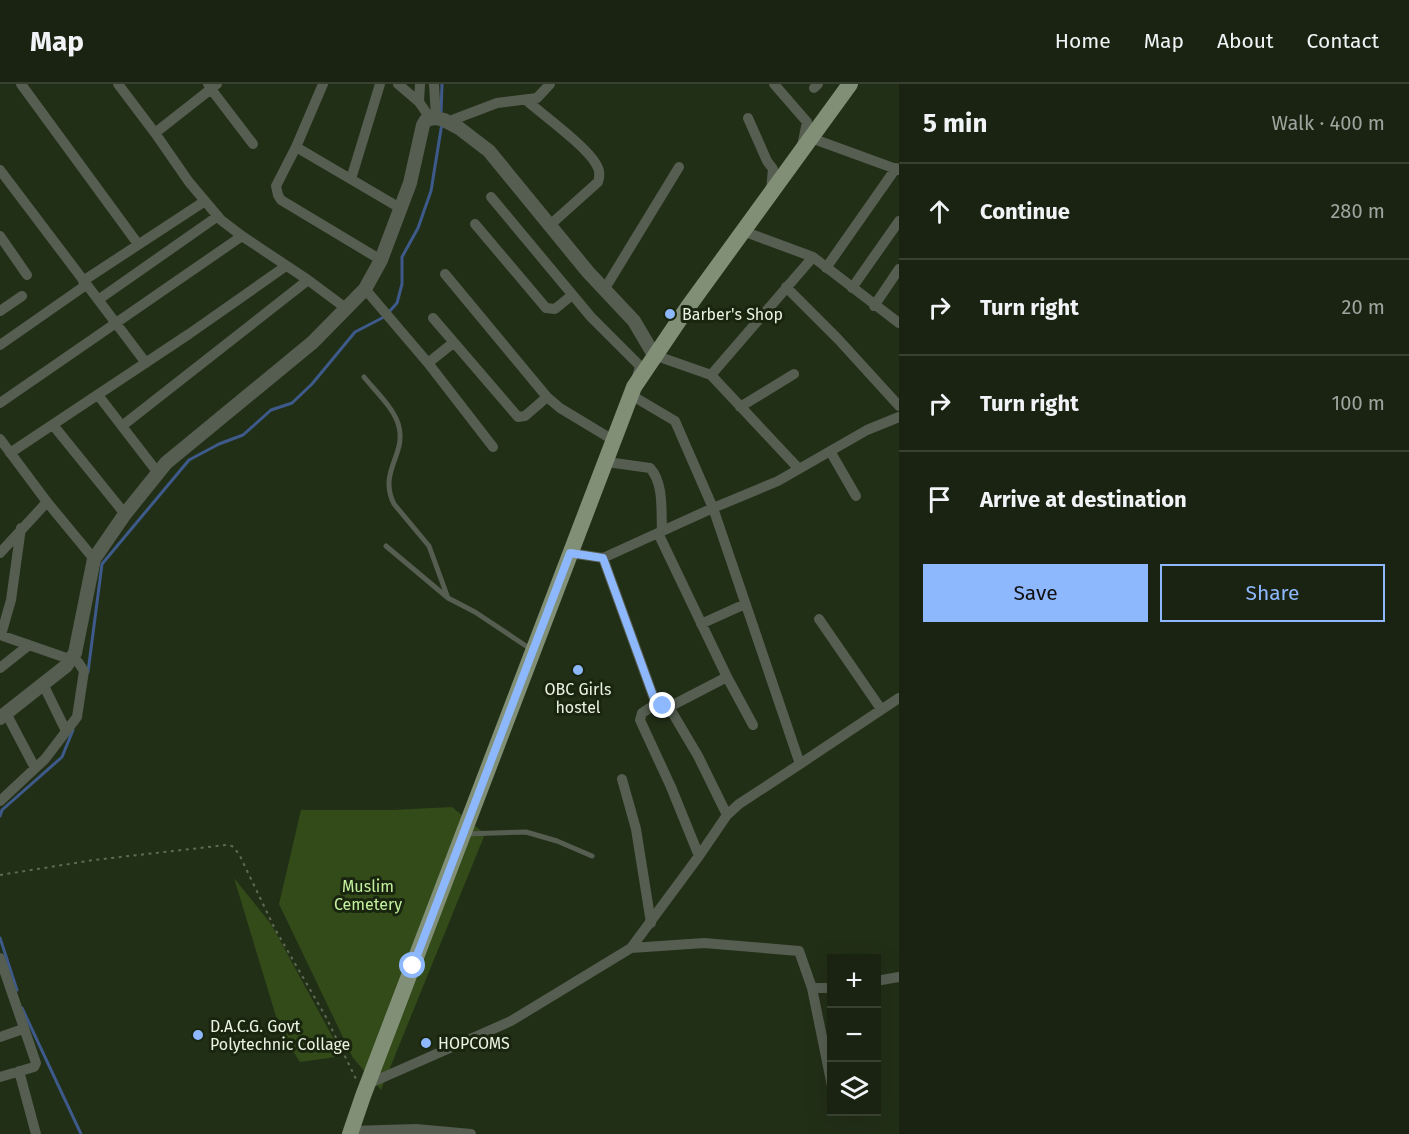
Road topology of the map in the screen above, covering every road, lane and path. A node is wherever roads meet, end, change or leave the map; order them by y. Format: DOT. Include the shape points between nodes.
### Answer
graph roads {
  1 [pos="21,84"];
  2 [pos="118,84"];
  3 [pos="323,84"];
  4 [pos="380,84"];
  5 [pos="398,84"];
  6 [pos="420,84"];
  7 [pos="434,84"];
  8 [pos="550,84"];
  9 [pos="774,84"];
  10 [pos="850,84"];
  11 [pos="212,86"];
  12 [pos="526,100"];
  13 [pos="419,102"];
  14 [pos="748,118"];
  15 [pos="439,119"];
  16 [pos="155,133"];
  17 [pos="253,144"];
  18 [pos="806,144"];
  19 [pos="296,147"];
  20 [pos="679,167"];
  21 [pos="898,169"];
  22 [pos="0,170"];
  23 [pos="351,179"];
  24 [pos="771,192"];
  25 [pos="491,198"];
  26 [pos="205,201"];
  27 [pos="400,208"];
  28 [pos="218,216"];
  29 [pos="899,221"];
  30 [pos="475,224"];
  31 [pos="550,225"];
  32 [pos="743,231"];
  33 [pos="0,236"];
  34 [pos="242,236"];
  35 [pos="138,244"];
  36 [pos="813,257"];
  37 [pos="381,260"];
  38 [pos="286,266"];
  39 [pos="826,268"];
  40 [pos="899,269"];
  41 [pos="445,274"];
  42 [pos="27,275"];
  43 [pos="308,280"];
  44 [pos="85,283"];
  45 [pos="786,287"];
  46 [pos="852,288"];
  47 [pos="365,289"];
  48 [pos="604,290"];
  49 [pos="572,295"];
  50 [pos="22,296"];
  51 [pos="98,300"];
  52 [pos="874,306"];
  53 [pos="347,309"];
  54 [pos="0,311"];
  55 [pos="433,318"];
  56 [pos="899,323"];
  57 [pos="116,324"];
  58 [pos="453,343"];
  59 [pos="0,345"];
  60 [pos="654,355"];
  61 [pos="146,363"];
  62 [pos="428,363"];
  63 [pos="794,374"];
  64 [pos="711,375"];
  65 [pos="364,377"];
  66 [pos="632,391"];
  67 [pos="98,395"];
  68 [pos="547,397"];
  69 [pos="0,403"];
  70 [pos="899,406"];
  71 [pos="740,407"];
  72 [pos="899,417"];
  73 [pos="53,425"];
  74 [pos="122,426"];
  75 [pos="0,439"];
  76 [pos="494,447"];
  77 [pos="830,451"];
  78 [pos="10,453"];
  79 [pos="607,460"];
  80 [pos="799,469"];
  81 [pos="158,473"];
  82 [pos="856,496"];
  83 [pos="47,502"];
  84 [pos="712,508"];
  85 [pos="125,514"];
  86 [pos="21,528"];
  87 [pos="660,532"];
  88 [pos="386,546"];
  89 [pos="0,552"];
  90 [pos="570,553"];
  91 [pos="603,558"];
  92 [pos="94,559"];
  93 [pos="448,598"];
  94 [pos="745,604"];
  95 [pos="819,619"];
  96 [pos="701,624"];
  97 [pos="0,635"];
  98 [pos="29,645"];
  99 [pos="533,651"];
  100 [pos="70,660"];
  101 [pos="0,669"];
  102 [pos="727,677"];
  103 [pos="43,684"];
  104 [pos="899,698"];
  105 [pos="656,704"];
  106 [pos="669,707"];
  107 [pos="881,709"];
  108 [pos="3,715"];
  109 [pos="753,726"];
  110 [pos="66,731"];
  111 [pos="800,764"];
  112 [pos="35,768"];
  113 [pos="622,779"];
  114 [pos="0,801"];
  115 [pos="727,815"];
  116 [pos="463,834"];
  117 [pos="592,856"];
  118 [pos="699,856"];
  119 [pos="0,875"];
  120 [pos="651,923"];
  121 [pos="631,948"];
  122 [pos="0,958"];
  123 [pos="899,977"];
  124 [pos="881,980"];
  125 [pos="812,988"];
  126 [pos="827,988"];
  127 [pos="12,996"];
  128 [pos="0,999"];
  129 [pos="23,1029"];
  130 [pos="0,1037"];
  131 [pos="827,1065"];
  132 [pos="19,1071"];
  133 [pos="0,1077"];
  134 [pos="365,1090"];
  135 [pos="351,1133"];
  136 [pos="36,1134"];
  137 [pos="471,1134"];
  1 -- 35 [label="street"];
  2 -- 16 [label="street"];
  3 -- 19 [label="street"];
  4 -- 23 [label="street"];
  5 -- 13 [label="street"];
  6 -- 13 [label="street"];
  7 -- 15 [label="street"];
  8 -- 12 [label="street" via="542,95"];
  9 -- 18 [label="street" via="807,122"];
  10 -- 18 [label="main road"];
  11 -- 16 [label="street"];
  11 -- 17 [label="street"];
  12 -- 15 [label="street" via="497,103"];
  12 -- 31 [label="street" via="590,156 599,169 598,182"];
  13 -- 15 [label="street"];
  14 -- 24 [label="street" via="773,169"];
  15 -- 27 [label="street" via="423,125"];
  15 -- 31 [label="street" via="459,128 489,151"];
  16 -- 26 [label="street"];
  18 -- 21 [label="street"];
  18 -- 24 [label="main road"];
  19 -- 23 [label="street"];
  19 -- 37 [label="street" via="276,186 281,200"];
  20 -- 48 [label="street"];
  21 -- 39 [label="street"];
  22 -- 44 [label="street"];
  23 -- 27 [label="street"];
  24 -- 32 [label="main road"];
  25 -- 49 [label="street"];
  26 -- 28 [label="street"];
  26 -- 35 [label="street"];
  27 -- 37 [label="street"];
  28 -- 34 [label="street"];
  28 -- 51 [label="street"];
  29 -- 46 [label="street"];
  30 -- 49 [label="street" via="546,308 555,309"];
  31 -- 48 [label="street"];
  32 -- 36 [label="street"];
  32 -- 60 [label="main road"];
  33 -- 42 [label="street"];
  34 -- 38 [label="street"];
  34 -- 57 [label="street"];
  35 -- 44 [label="street"];
  36 -- 39 [label="street"];
  36 -- 45 [label="street"];
  37 -- 47 [label="street"];
  38 -- 43 [label="street"];
  38 -- 61 [label="street"];
  39 -- 46 [label="street"];
  40 -- 52 [label="street"];
  41 -- 68 [label="street"];
  43 -- 53 [label="street"];
  43 -- 74 [label="street"];
  44 -- 51 [label="street"];
  44 -- 59 [label="street"];
  45 -- 64 [label="street"];
  45 -- 70 [label="street"];
  46 -- 52 [label="street"];
  47 -- 53 [label="street"];
  47 -- 62 [label="street"];
  48 -- 60 [label="street" via="634,321"];
  49 -- 66 [label="street" via="640,366"];
  50 -- 54 [label="street"];
  51 -- 57 [label="street"];
  52 -- 56 [label="street"];
  53 -- 81 [label="street"];
  55 -- 58 [label="street"];
  57 -- 61 [label="street"];
  57 -- 69 [label="street"];
  58 -- 62 [label="street"];
  58 -- 68 [label="street" via="519,417"];
  60 -- 64 [label="street"];
  60 -- 66 [label="main road"];
  61 -- 67 [label="street"];
  62 -- 76 [label="street"];
  63 -- 71 [label="street"];
  64 -- 71 [label="street"];
  65 -- 93 [label="lane" via="392,412 400,429 388,481 390,496 429,546"];
  66 -- 79 [label="main road"];
  66 -- 84 [label="street" via="675,421"];
  67 -- 73 [label="street"];
  67 -- 74 [label="street"];
  68 -- 79 [label="street" via="613,440"];
  71 -- 80 [label="street"];
  72 -- 77 [label="street"];
  73 -- 78 [label="street"];
  73 -- 85 [label="street"];
  74 -- 81 [label="street"];
  75 -- 78 [label="street"];
  77 -- 80 [label="street"];
  77 -- 82 [label="street"];
  78 -- 83 [label="street"];
  79 -- 87 [label="street" via="650,468 654,473 659,490"];
  79 -- 90 [label="main road"];
  80 -- 84 [label="street"];
  81 -- 85 [label="street"];
  83 -- 86 [label="street"];
  83 -- 92 [label="street"];
  84 -- 87 [label="street"];
  84 -- 94 [label="street"];
  85 -- 92 [label="street"];
  86 -- 89 [label="street"];
  86 -- 97 [label="street" via="11,600"];
  87 -- 91 [label="street"];
  87 -- 96 [label="street"];
  88 -- 93 [label="lane"];
  90 -- 91 [label="street"];
  90 -- 99 [label="main road"];
  91 -- 105 [label="street"];
  92 -- 100 [label="street" via="75,653"];
  93 -- 99 [label="lane"];
  94 -- 96 [label="street"];
  94 -- 111 [label="street"];
  95 -- 107 [label="street"];
  96 -- 102 [label="street"];
  97 -- 98 [label="street"];
  98 -- 100 [label="street"];
  98 -- 101 [label="street"];
  99 -- 116 [label="main road"];
  100 -- 103 [label="street"];
  100 -- 110 [label="street" via="78,662 84,671 77,717"];
  102 -- 106 [label="street"];
  102 -- 109 [label="street"];
  103 -- 108 [label="street"];
  103 -- 110 [label="street"];
  104 -- 107 [label="street"];
  105 -- 106 [label="street"];
  105 -- 118 [label="street" via="642,712 640,720"];
  106 -- 115 [label="street"];
  107 -- 111 [label="street"];
  108 -- 112 [label="street"];
  110 -- 112 [label="street"];
  111 -- 115 [label="street"];
  112 -- 114 [label="street"];
  113 -- 120 [label="street" via="636,829"];
  115 -- 118 [label="street"];
  116 -- 117 [label="lane" via="526,832"];
  116 -- 134 [label="main road"];
  118 -- 120 [label="street"];
  119 -- 134 [label="path" via="94,860 232,846"];
  120 -- 121 [label="street"];
  121 -- 125 [label="street" via="704,943 799,951"];
  121 -- 134 [label="street" via="511,1021"];
  122 -- 127 [label="street"];
  123 -- 124 [label="street"];
  125 -- 126 [label="street"];
  125 -- 131 [label="street"];
  127 -- 128 [label="street"];
  127 -- 129 [label="street"];
  129 -- 130 [label="street"];
  129 -- 132 [label="street" via="36,1065"];
  132 -- 133 [label="street"];
  132 -- 136 [label="street"];
  134 -- 135 [label="main road"];
  135 -- 137 [label="street" via="416,1128"];
}
